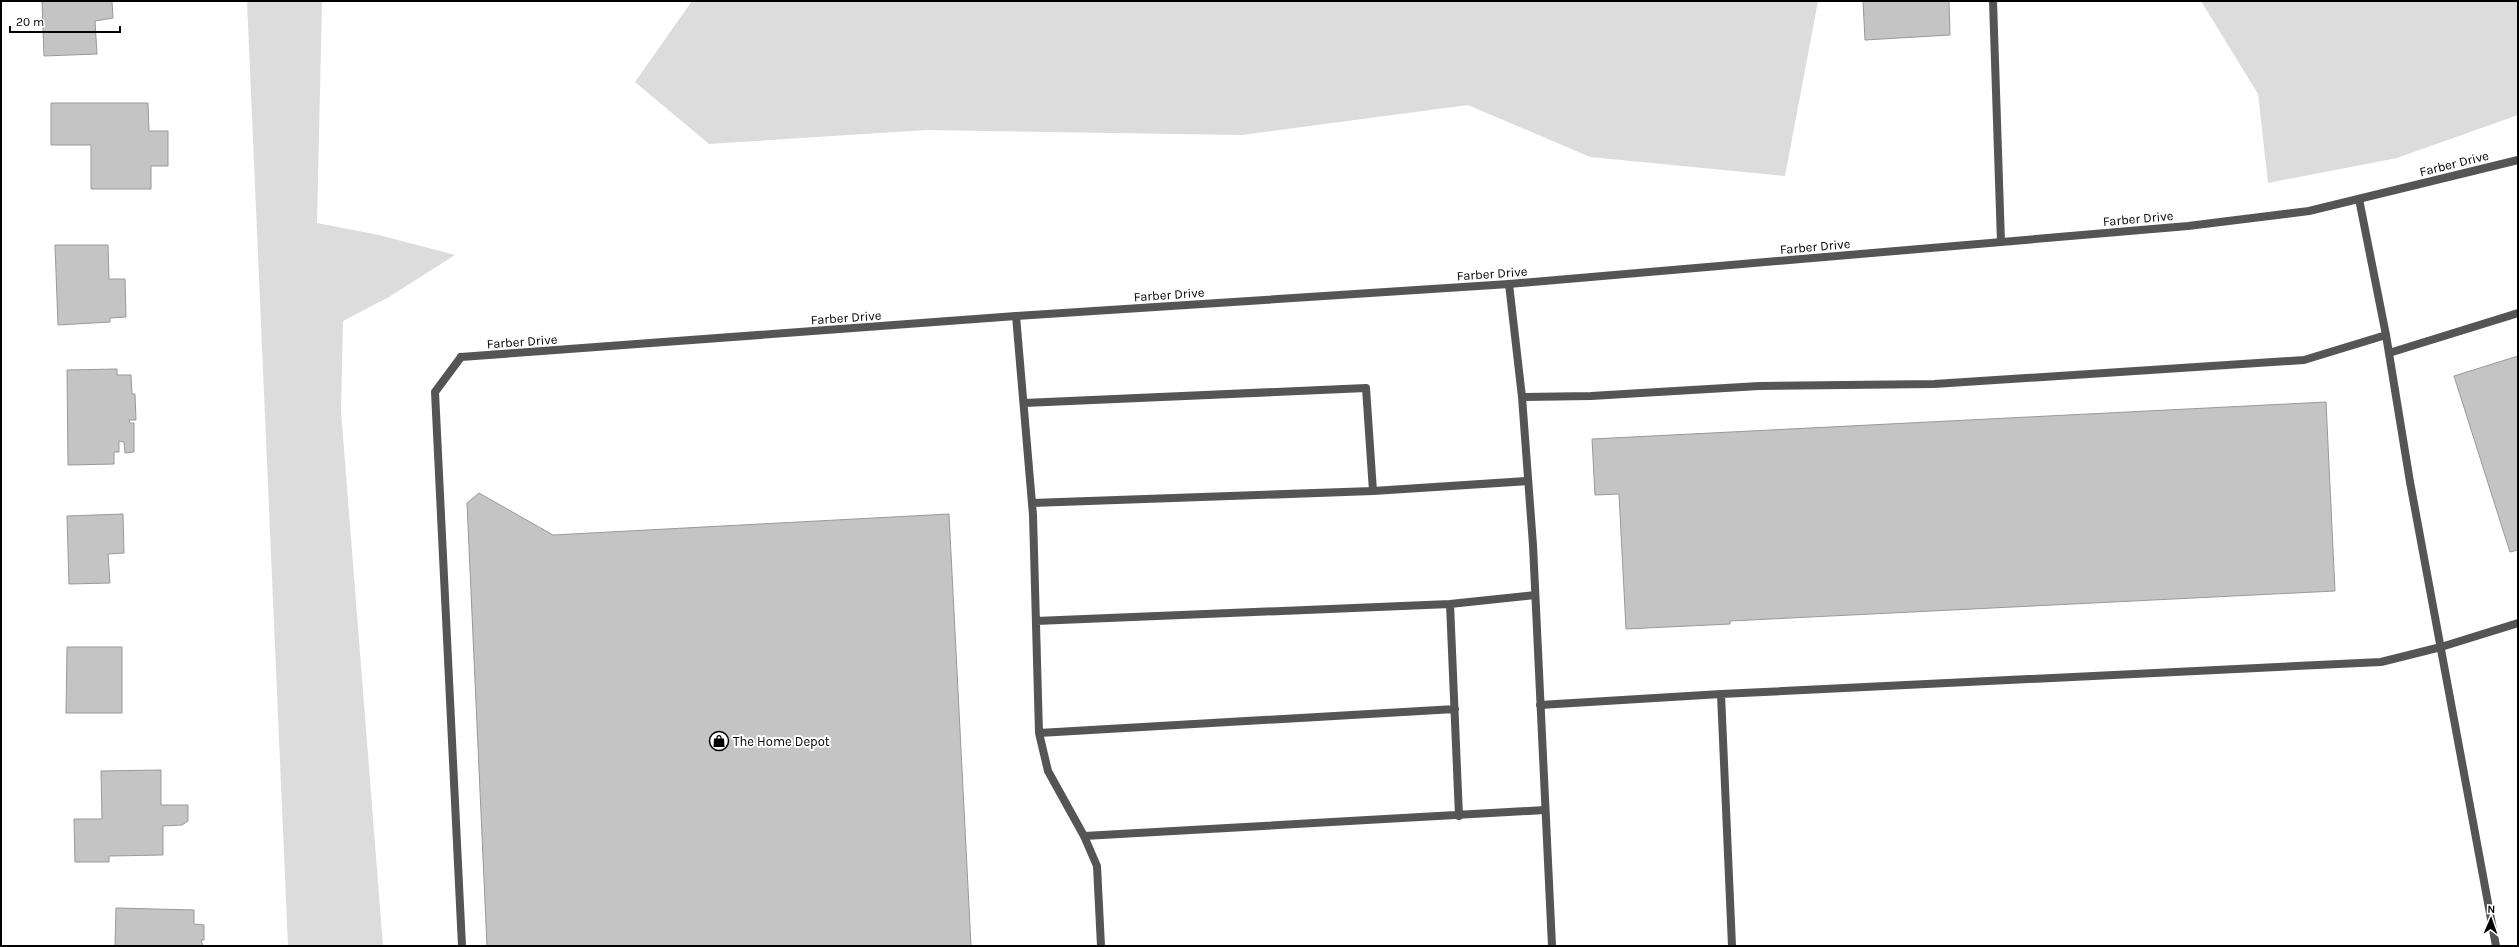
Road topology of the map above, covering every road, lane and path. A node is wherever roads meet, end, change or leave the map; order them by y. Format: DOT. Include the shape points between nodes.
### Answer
graph roads {
  1 [pos="1993,1"];
  2 [pos="2518,160"];
  3 [pos="2358,199"];
  4 [pos="2001,242"];
  5 [pos="1509,284"];
  6 [pos="2518,313"];
  7 [pos="1016,316"];
  8 [pos="2386,335"];
  9 [pos="2389,352"];
  10 [pos="1522,397"];
  11 [pos="1024,403"];
  12 [pos="1528,481"];
  13 [pos="1373,491"];
  14 [pos="1032,503"];
  15 [pos="1536,595"];
  16 [pos="1450,604"];
  17 [pos="1036,621"];
  18 [pos="2518,623"];
  19 [pos="2441,647"];
  20 [pos="1721,694"];
  21 [pos="1540,705"];
  22 [pos="1455,709"];
  23 [pos="1039,733"];
  24 [pos="1545,810"];
  25 [pos="1458,816"];
  26 [pos="1084,836"];
  27 [pos="462,946"];
  28 [pos="1100,946"];
  29 [pos="1552,946"];
  30 [pos="1732,946"];
  31 [pos="2496,946"];
  1 -- 4 [label="street"];
  2 -- 3 [label="street, Farber Drive"];
  3 -- 4 [label="street, Farber Drive" via="2309,211 2219,222"];
  3 -- 8 [label="street"];
  4 -- 5 [label="street, Farber Drive"];
  5 -- 7 [label="street, Farber Drive"];
  5 -- 10 [label="street"];
  6 -- 9 [label="street"];
  7 -- 11 [label="street"];
  7 -- 27 [label="street, Farber Drive" via="461,357 435,392"];
  8 -- 9 [label="street"];
  8 -- 10 [label="street" via="2304,360 1934,384 1759,386 1591,396"];
  9 -- 19 [label="street"];
  10 -- 12 [label="street"];
  11 -- 13 [label="street" via="1366,388"];
  11 -- 14 [label="street"];
  12 -- 13 [label="street"];
  12 -- 15 [label="street"];
  13 -- 14 [label="street"];
  14 -- 17 [label="street"];
  15 -- 16 [label="street"];
  15 -- 21 [label="street"];
  16 -- 17 [label="street"];
  16 -- 22 [label="street"];
  17 -- 23 [label="street"];
  18 -- 19 [label="street"];
  19 -- 20 [label="street" via="2381,662"];
  19 -- 31 [label="street"];
  20 -- 21 [label="street"];
  20 -- 30 [label="street"];
  21 -- 24 [label="street"];
  22 -- 23 [label="street"];
  22 -- 25 [label="street"];
  23 -- 26 [label="street" via="1048,771"];
  24 -- 25 [label="street"];
  24 -- 29 [label="street"];
  25 -- 26 [label="street"];
  26 -- 28 [label="street" via="1097,866"];
}
